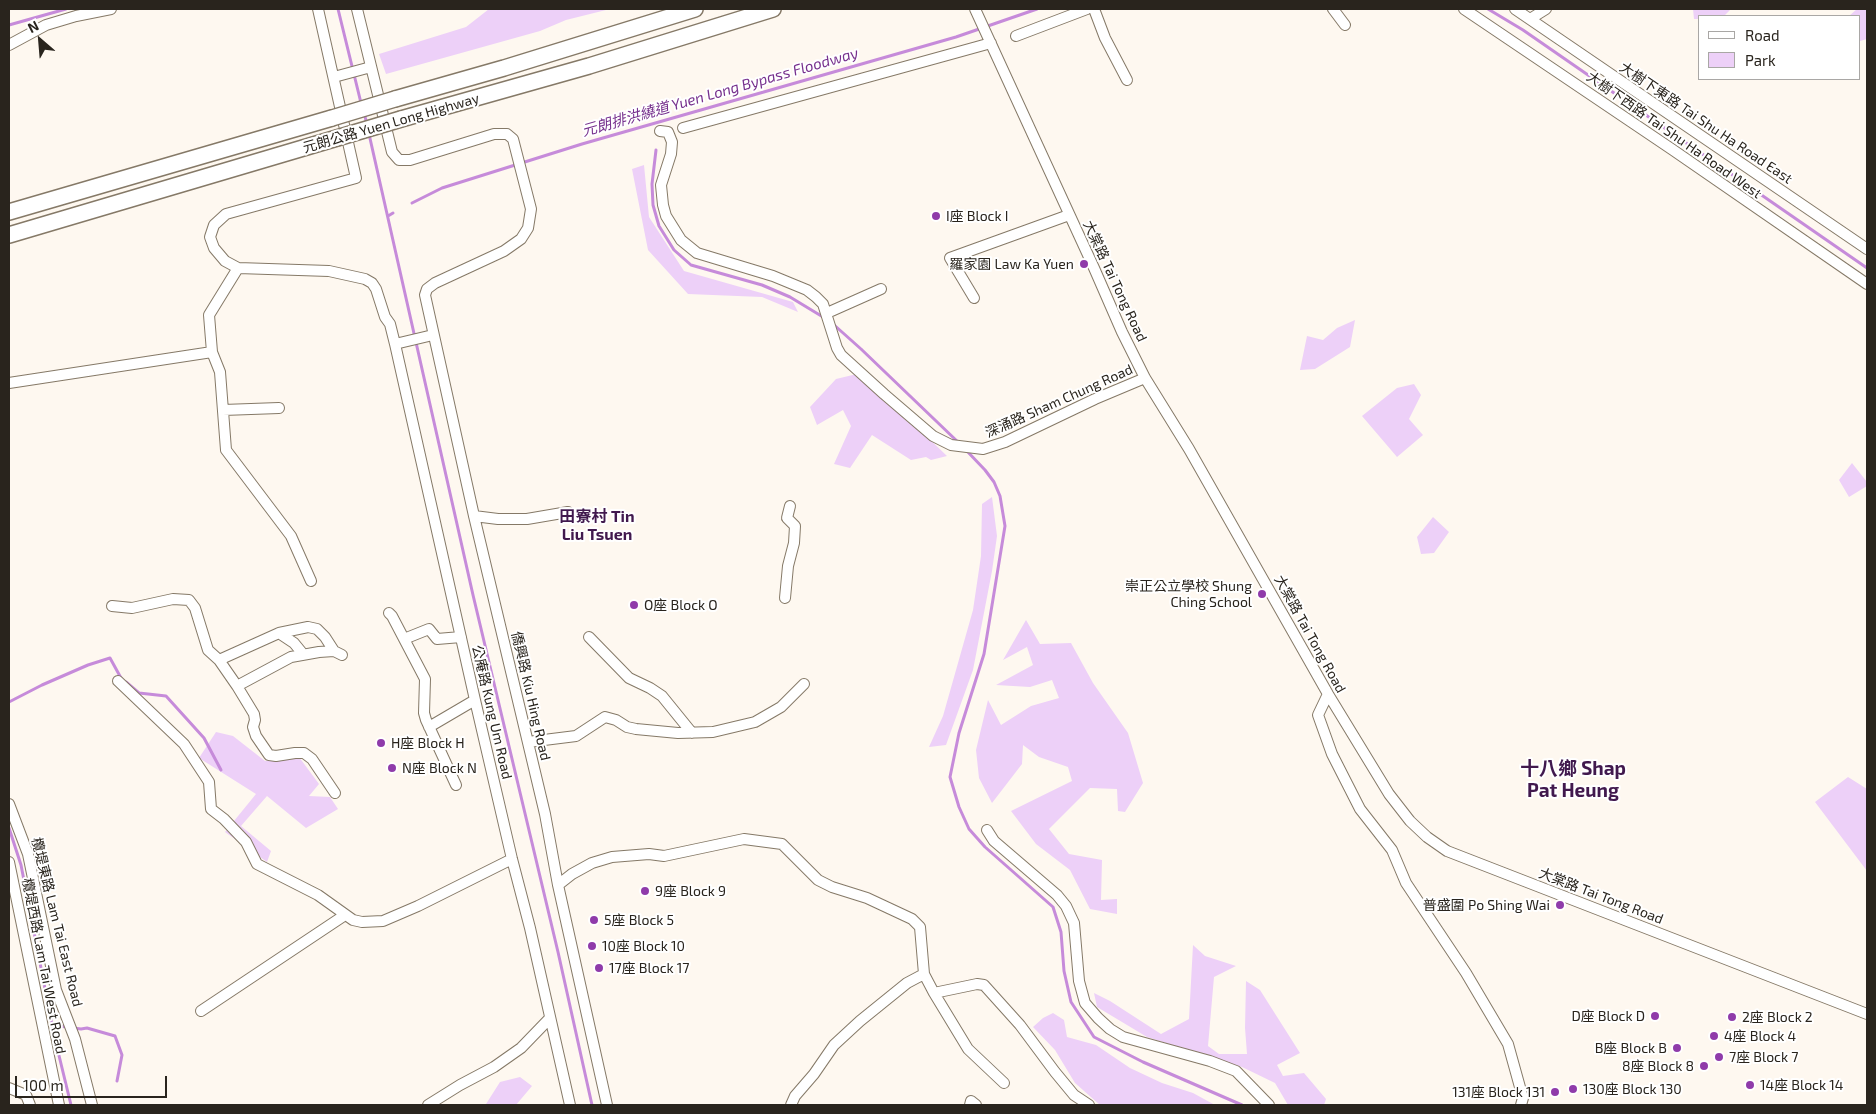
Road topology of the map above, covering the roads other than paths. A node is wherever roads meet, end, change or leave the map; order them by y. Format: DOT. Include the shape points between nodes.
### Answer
graph roads {
  1 [pos="111,9"];
  2 [pos="318,9"];
  3 [pos="357,9"];
  4 [pos="696,9"];
  5 [pos="773,9"];
  6 [pos="975,9"];
  7 [pos="1087,9"];
  8 [pos="1094,9"];
  9 [pos="1333,9"];
  10 [pos="1515,9"];
  11 [pos="1546,9"];
  12 [pos="1471,11"];
  13 [pos="1530,19"];
  14 [pos="1345,25"];
  15 [pos="1016,36"];
  16 [pos="991,44"];
  17 [pos="9,45"];
  18 [pos="371,67"];
  19 [pos="334,77"];
  20 [pos="1127,80"];
  21 [pos="683,128"];
  22 [pos="660,132"];
  23 [pos="9,212"];
  24 [pos="1069,215"];
  25 [pos="9,235"];
  26 [pos="1867,249"];
  27 [pos="238,268"];
  28 [pos="1867,284"];
  29 [pos="881,289"];
  30 [pos="974,298"];
  31 [pos="825,309"];
  32 [pos="433,335"];
  33 [pos="395,344"];
  34 [pos="212,352"];
  35 [pos="1145,378"];
  36 [pos="9,383"];
  37 [pos="279,408"];
  38 [pos="223,410"];
  39 [pos="790,506"];
  40 [pos="568,512"];
  41 [pos="474,516"];
  42 [pos="311,581"];
  43 [pos="785,598"];
  44 [pos="112,606"];
  45 [pos="389,613"];
  46 [pos="279,633"];
  47 [pos="460,637"];
  48 [pos="589,637"];
  49 [pos="404,639"];
  50 [pos="304,654"];
  51 [pos="219,660"];
  52 [pos="118,681"];
  53 [pos="804,684"];
  54 [pos="237,686"];
  55 [pos="1328,694"];
  56 [pos="475,700"];
  57 [pos="429,728"];
  58 [pos="692,733"];
  59 [pos="528,742"];
  60 [pos="456,785"];
  61 [pos="334,793"];
  62 [pos="9,804"];
  63 [pos="987,830"];
  64 [pos="1001,832"];
  65 [pos="994,841"];
  66 [pos="512,859"];
  67 [pos="9,868"];
  68 [pos="558,885"];
  69 [pos="345,915"];
  70 [pos="924,974"];
  71 [pos="934,993"];
  72 [pos="201,1011"];
  73 [pos="1867,1014"];
  74 [pos="550,1018"];
  75 [pos="1004,1083"];
  76 [pos="9,1088"];
  77 [pos="30,1105"];
  78 [pos="59,1105"];
  79 [pos="92,1105"];
  80 [pos="428,1105"];
  81 [pos="570,1105"];
  82 [pos="607,1105"];
  83 [pos="791,1105"];
  84 [pos="970,1105"];
  85 [pos="976,1105"];
  86 [pos="1089,1105"];
  87 [pos="1269,1105"];
  88 [pos="1521,1105"];
  1 -- 17 [label="street" via="46,25"];
  2 -- 19 [label="street"];
  3 -- 18 [label="street"];
  4 -- 23 [label="highway, 元朗公路 Yuen Long Highway, bridge"];
  5 -- 25 [label="highway, 元朗公路 Yuen Long Highway, bridge"];
  6 -- 16 [label="street, 大棠路 Tai Tong Road"];
  7 -- 15 [label="street"];
  8 -- 20 [label="street"];
  9 -- 14 [label="street"];
  10 -- 13 [label="street, 大樹下東路 Tai Shu Ha Road East"];
  11 -- 13 [label="street"];
  12 -- 28 [label="street, 大樹下西路 Tai Shu Ha Road West"];
  13 -- 26 [label="street, 大樹下東路 Tai Shu Ha Road East"];
  16 -- 21 [label="street"];
  16 -- 24 [label="street, 大棠路 Tai Tong Road"];
  18 -- 19 [label="street"];
  18 -- 32 [label="street, 僑興路 Kiu Hing Road" via="392,152 399,160 410,160 494,134 507,134 513,139 531,209 528,228 521,239 427,289 424,295"];
  19 -- 27 [label="street" via="356,178 226,214 214,225 210,237 225,261"];
  22 -- 31 [label="street" via="668,132 672,142 661,185 663,205 681,240 697,253 807,290"];
  24 -- 30 [label="street" via="950,258"];
  24 -- 35 [label="street, 大棠路 Tai Tong Road"];
  27 -- 33 [label="street, 公庵路 Kung Um Road" via="329,271 364,279 376,289"];
  27 -- 34 [label="street" via="209,315"];
  29 -- 31 [label="street"];
  31 -- 35 [label="street, 深涌路 Sham Chung Road" via="841,355 933,436 952,445 982,449 1005,442"];
  32 -- 33 [label="street"];
  32 -- 41 [label="street, 僑興路 Kiu Hing Road"];
  33 -- 47 [label="street, 公庵路 Kung Um Road"];
  34 -- 36 [label="street"];
  34 -- 38 [label="street" via="220,372"];
  35 -- 55 [label="street, 大棠路 Tai Tong Road" via="1198,464"];
  37 -- 38 [label="street"];
  38 -- 42 [label="street" via="226,450 291,536"];
  39 -- 43 [label="street" via="787,518 795,526"];
  40 -- 41 [label="street" via="527,519"];
  41 -- 59 [label="street, 僑興路 Kiu Hing Road"];
  44 -- 51 [label="street" via="132,608 173,599 189,600 195,608 208,650"];
  45 -- 49 [label="street"];
  46 -- 50 [label="street" via="294,642"];
  46 -- 50 [label="street" via="308,627 317,629 338,653"];
  46 -- 51 [label="street"];
  47 -- 49 [label="street" via="437,639 430,629"];
  47 -- 56 [label="street, 公庵路 Kung Um Road"];
  48 -- 58 [label="street" via="629,678 662,696"];
  49 -- 57 [label="street" via="425,679 424,713"];
  50 -- 54 [label="street"];
  51 -- 54 [label="street"];
  52 -- 69 [label="street" via="184,744 209,782 211,809 246,842 257,864 318,895"];
  53 -- 58 [label="street" via="781,707 755,722 713,732"];
  54 -- 61 [label="street" via="254,714 256,736 270,755 304,753 312,759"];
  55 -- 73 [label="street, 大棠路 Tai Tong Road" via="1389,794 1410,821 1447,851"];
  55 -- 88 [label="street" via="1318,715 1332,754 1360,809 1392,850 1406,883 1508,1044"];
  56 -- 57 [label="street"];
  56 -- 66 [label="street, 公庵路 Kung Um Road"];
  57 -- 60 [label="street"];
  58 -- 59 [label="street" via="627,727 605,717 576,736"];
  59 -- 68 [label="street, 僑興路 Kiu Hing Road"];
  62 -- 79 [label="street, 欖堤東路 Lam Tai East Road" via="28,854 56,990 75,1039"];
  63 -- 65 [label="street"];
  64 -- 65 [label="street"];
  65 -- 87 [label="street" via="1066,906 1074,923 1079,981 1085,1003 1098,1018 1123,1037 1236,1071"];
  66 -- 69 [label="street" via="383,921 362,922"];
  66 -- 74 [label="street, 公庵路 Kung Um Road"];
  67 -- 78 [label="street, 欖堤西路 Lam Tai West Road"];
  68 -- 70 [label="street" via="592,863 612,857 664,856 744,839 782,844 818,880 832,888 867,898 912,918 920,927"];
  68 -- 82 [label="street, 僑興路 Kiu Hing Road"];
  69 -- 72 [label="street"];
  70 -- 71 [label="street"];
  70 -- 83 [label="street" via="907,983 834,1044"];
  71 -- 75 [label="street" via="968,1049"];
  71 -- 86 [label="street" via="984,985 1020,1025 1074,1095"];
  74 -- 80 [label="street" via="520,1048 494,1067"];
  74 -- 81 [label="street, 公庵路 Kung Um Road"];
  76 -- 77 [label="street" via="26,1095"];
  84 -- 85 [label="street" via="971,1101"];
}
